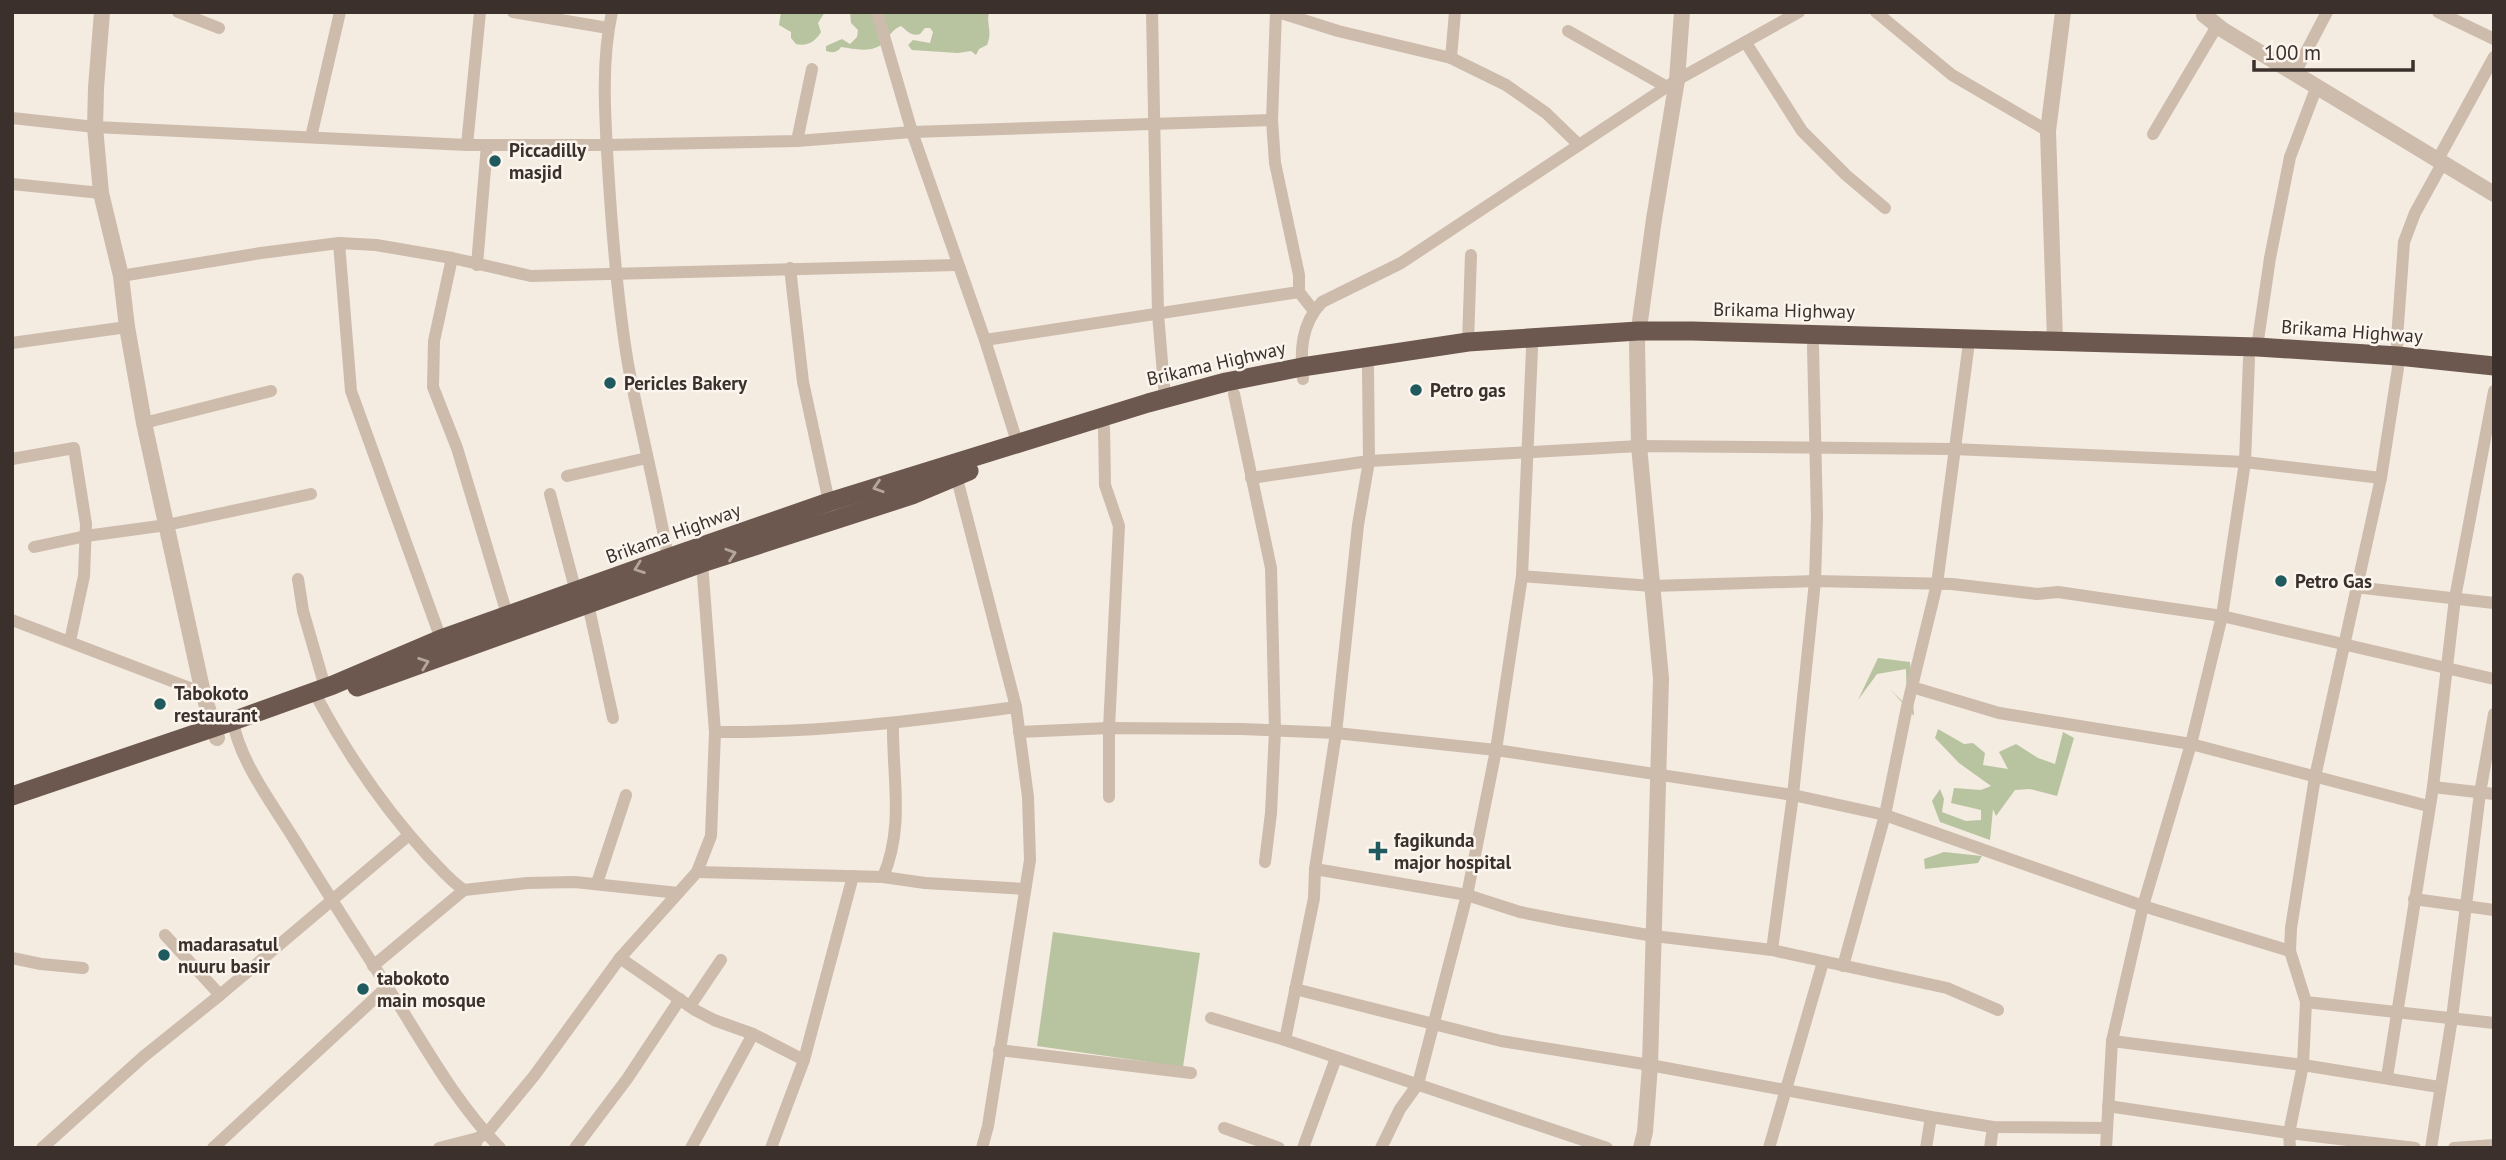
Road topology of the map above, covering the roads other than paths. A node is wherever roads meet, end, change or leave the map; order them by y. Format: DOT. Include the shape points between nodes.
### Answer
graph roads {
  1 [pos="102,12"];
  2 [pos="178,12"];
  3 [pos="340,12"];
  4 [pos="480,12"];
  5 [pos="513,12"];
  6 [pos="612,12"];
  7 [pos="877,12"];
  8 [pos="1152,12"];
  9 [pos="1277,12"];
  10 [pos="1455,12"];
  11 [pos="1682,12"];
  12 [pos="1799,12"];
  13 [pos="1876,12"];
  14 [pos="2063,12"];
  15 [pos="2327,12"];
  16 [pos="2438,12"];
  17 [pos="2210,16"];
  18 [pos="219,28"];
  19 [pos="608,28"];
  20 [pos="1568,31"];
  21 [pos="2494,39"];
  22 [pos="1746,43"];
  23 [pos="2494,57"];
  24 [pos="1451,58"];
  25 [pos="812,69"];
  26 [pos="2295,73"];
  27 [pos="1672,83"];
  28 [pos="2317,86"];
  29 [pos="12,118"];
  30 [pos="1272,120"];
  31 [pos="1153,123"];
  32 [pos="96,127"];
  33 [pos="2048,131"];
  34 [pos="912,132"];
  35 [pos="2153,134"];
  36 [pos="311,137"];
  37 [pos="797,141"];
  38 [pos="467,145"];
  39 [pos="487,145"];
  40 [pos="607,145"];
  41 [pos="1579,145"];
  42 [pos="2440,163"];
  43 [pos="12,184"];
  44 [pos="100,193"];
  45 [pos="2494,194"];
  46 [pos="1885,208"];
  47 [pos="339,243"];
  48 [pos="1471,255"];
  49 [pos="452,258"];
  50 [pos="477,265"];
  51 [pos="957,265"];
  52 [pos="790,268"];
  53 [pos="615,274"];
  54 [pos="121,276"];
  55 [pos="1300,292"];
  56 [pos="1314,311"];
  57 [pos="1158,314"];
  58 [pos="127,327"];
  59 [pos="1638,337"];
  60 [pos="985,340"];
  61 [pos="2055,340"];
  62 [pos="1468,342"];
  63 [pos="12,343"];
  64 [pos="1813,346"];
  65 [pos="1532,349"];
  66 [pos="1968,350"];
  67 [pos="2253,353"];
  68 [pos="2398,362"];
  69 [pos="2494,366"];
  70 [pos="1368,367"];
  71 [pos="1302,373"];
  72 [pos="2494,378"];
  73 [pos="271,390"];
  74 [pos="2494,391"];
  75 [pos="1234,394"];
  76 [pos="1165,398"];
  77 [pos="144,423"];
  78 [pos="1104,428"];
  79 [pos="1017,442"];
  80 [pos="1639,446"];
  81 [pos="1814,447"];
  82 [pos="1954,449"];
  83 [pos="1526,452"];
  84 [pos="647,458"];
  85 [pos="12,459"];
  86 [pos="1370,461"];
  87 [pos="2245,462"];
  88 [pos="956,475"];
  89 [pos="567,476"];
  90 [pos="1251,478"];
  91 [pos="2381,478"];
  92 [pos="909,486"];
  93 [pos="311,494"];
  94 [pos="550,494"];
  95 [pos="829,502"];
  96 [pos="167,525"];
  97 [pos="86,536"];
  98 [pos="34,547"];
  99 [pos="668,558"];
  100 [pos="702,564"];
  101 [pos="1522,576"];
  102 [pos="298,579"];
  103 [pos="1815,581"];
  104 [pos="1937,584"];
  105 [pos="1653,586"];
  106 [pos="2355,587"];
  107 [pos="582,598"];
  108 [pos="2455,598"];
  109 [pos="2494,603"];
  110 [pos="507,614"];
  111 [pos="2222,616"];
  112 [pos="12,620"];
  113 [pos="441,639"];
  114 [pos="69,641"];
  115 [pos="2342,644"];
  116 [pos="2448,669"];
  117 [pos="2494,679"];
  118 [pos="1912,687"];
  119 [pos="203,693"];
  120 [pos="322,694"];
  121 [pos="1016,707"];
  122 [pos="2494,714"];
  123 [pos="614,718"];
  124 [pos="893,723"];
  125 [pos="1109,728"];
  126 [pos="225,730"];
  127 [pos="1275,731"];
  128 [pos="715,732"];
  129 [pos="1019,732"];
  130 [pos="1336,733"];
  131 [pos="2191,744"];
  132 [pos="1496,750"];
  133 [pos="1659,775"];
  134 [pos="2315,777"];
  135 [pos="2433,787"];
  136 [pos="2480,793"];
  137 [pos="626,794"];
  138 [pos="2494,794"];
  139 [pos="1793,795"];
  140 [pos="12,796"];
  141 [pos="1109,797"];
  142 [pos="12,806"];
  143 [pos="2428,806"];
  144 [pos="1885,815"];
  145 [pos="409,835"];
  146 [pos="1265,862"];
  147 [pos="1315,869"];
  148 [pos="697,872"];
  149 [pos="853,876"];
  150 [pos="883,877"];
  151 [pos="597,883"];
  152 [pos="1025,889"];
  153 [pos="464,890"];
  154 [pos="678,893"];
  155 [pos="1467,895"];
  156 [pos="2414,899"];
  157 [pos="330,900"];
  158 [pos="2143,906"];
  159 [pos="2466,906"];
  160 [pos="2494,910"];
  161 [pos="165,935"];
  162 [pos="1654,936"];
  163 [pos="1772,950"];
  164 [pos="2290,951"];
  165 [pos="12,958"];
  166 [pos="620,958"];
  167 [pos="721,960"];
  168 [pos="1823,962"];
  169 [pos="1843,966"];
  170 [pos="373,967"];
  171 [pos="83,968"];
  172 [pos="387,987"];
  173 [pos="1295,989"];
  174 [pos="220,995"];
  175 [pos="685,1002"];
  176 [pos="2306,1002"];
  177 [pos="1998,1010"];
  178 [pos="2398,1010"];
  179 [pos="1211,1018"];
  180 [pos="2452,1018"];
  181 [pos="2494,1023"];
  182 [pos="1433,1024"];
  183 [pos="753,1034"];
  184 [pos="1285,1040"];
  185 [pos="2112,1041"];
  186 [pos="999,1050"];
  187 [pos="1336,1058"];
  188 [pos="804,1060"];
  189 [pos="1650,1065"];
  190 [pos="2303,1065"];
  191 [pos="1191,1073"];
  192 [pos="2387,1077"];
  193 [pos="1418,1084"];
  194 [pos="2439,1087"];
  195 [pos="1787,1090"];
  196 [pos="2108,1106"];
  197 [pos="1931,1117"];
  198 [pos="1993,1127"];
  199 [pos="1224,1128"];
  200 [pos="2107,1128"];
  201 [pos="2289,1133"];
  202 [pos="480,1140"];
  203 [pos="2494,1145"];
  204 [pos="43,1148"];
  205 [pos="213,1148"];
  206 [pos="439,1148"];
  207 [pos="500,1148"];
  208 [pos="575,1148"];
  209 [pos="691,1148"];
  210 [pos="771,1148"];
  211 [pos="982,1148"];
  212 [pos="1279,1148"];
  213 [pos="1303,1148"];
  214 [pos="1381,1148"];
  215 [pos="1607,1148"];
  216 [pos="1641,1148"];
  217 [pos="1769,1148"];
  218 [pos="1926,1148"];
  219 [pos="1990,1148"];
  220 [pos="2106,1148"];
  221 [pos="2290,1148"];
  222 [pos="2415,1148"];
  223 [pos="2431,1148"];
  224 [pos="2454,1148"];
  1 -- 32 [label="street"];
  2 -- 18 [label="street"];
  3 -- 36 [label="street"];
  4 -- 38 [label="street"];
  5 -- 19 [label="street"];
  6 -- 19 [label="street"];
  7 -- 34 [label="street"];
  8 -- 31 [label="street"];
  9 -- 24 [label="street"];
  9 -- 30 [label="street"];
  10 -- 24 [label="street"];
  11 -- 27 [label="street"];
  12 -- 22 [label="street"];
  13 -- 33 [label="street" via="1952,75"];
  14 -- 33 [label="street"];
  15 -- 26 [label="street"];
  16 -- 21 [label="street"];
  17 -- 26 [label="street"];
  17 -- 35 [label="street"];
  19 -- 40 [label="street"];
  20 -- 27 [label="street"];
  22 -- 27 [label="street"];
  22 -- 46 [label="street" via="1802,131"];
  23 -- 42 [label="street"];
  24 -- 41 [label="street" via="1506,85 1546,113"];
  25 -- 37 [label="street"];
  26 -- 28 [label="street"];
  27 -- 41 [label="street"];
  27 -- 59 [label="street"];
  28 -- 42 [label="street"];
  28 -- 67 [label="street" via="2290,157"];
  29 -- 32 [label="street"];
  30 -- 31 [label="street"];
  30 -- 55 [label="street" via="1275,163"];
  31 -- 34 [label="street"];
  31 -- 57 [label="street"];
  32 -- 36 [label="street"];
  32 -- 44 [label="street"];
  33 -- 61 [label="street"];
  34 -- 37 [label="street"];
  34 -- 51 [label="street"];
  36 -- 38 [label="street"];
  37 -- 40 [label="street"];
  38 -- 39 [label="street"];
  39 -- 40 [label="street"];
  39 -- 50 [label="street"];
  40 -- 53 [label="street"];
  41 -- 56 [label="street" via="1425,248 1335,295"];
  42 -- 45 [label="street"];
  42 -- 68 [label="street" via="2403,242"];
  43 -- 44 [label="street"];
  44 -- 54 [label="street"];
  47 -- 49 [label="street"];
  47 -- 54 [label="street"];
  47 -- 113 [label="street" via="351,391"];
  48 -- 62 [label="street"];
  49 -- 50 [label="street"];
  49 -- 110 [label="street" via="434,341 433,387 457,448"];
  50 -- 53 [label="street" via="531,276"];
  51 -- 52 [label="street"];
  51 -- 60 [label="street"];
  52 -- 53 [label="street"];
  52 -- 95 [label="street" via="803,382"];
  53 -- 84 [label="street"];
  54 -- 58 [label="street"];
  55 -- 56 [label="street"];
  55 -- 57 [label="street"];
  56 -- 71 [label="street" via="1301,347"];
  57 -- 60 [label="street"];
  57 -- 76 [label="street"];
  58 -- 63 [label="street"];
  58 -- 77 [label="street"];
  59 -- 61 [label="highway, Brikama Highway"];
  59 -- 62 [label="highway, Brikama Highway"];
  59 -- 64 [label="highway, Brikama Highway"];
  59 -- 65 [label="highway, Brikama Highway"];
  59 -- 80 [label="street"];
  60 -- 79 [label="street"];
  61 -- 67 [label="highway, Brikama Highway"];
  62 -- 71 [label="highway, Brikama Highway"];
  64 -- 66 [label="highway, Brikama Highway"];
  64 -- 81 [label="street"];
  65 -- 70 [label="highway, Brikama Highway"];
  65 -- 83 [label="street"];
  66 -- 67 [label="highway, Brikama Highway"];
  66 -- 82 [label="street"];
  67 -- 68 [label="highway, Brikama Highway"];
  67 -- 87 [label="street"];
  68 -- 69 [label="highway, Brikama Highway"];
  68 -- 72 [label="highway, Brikama Highway"];
  68 -- 91 [label="street"];
  70 -- 71 [label="highway, Brikama Highway"];
  70 -- 86 [label="street"];
  71 -- 75 [label="highway, Brikama Highway"];
  71 -- 76 [label="highway, Brikama Highway" via="1226,382"];
  73 -- 77 [label="street"];
  74 -- 108 [label="street"];
  75 -- 78 [label="highway, Brikama Highway"];
  75 -- 90 [label="street"];
  76 -- 79 [label="highway, Brikama Highway"];
  77 -- 96 [label="street"];
  78 -- 88 [label="highway, Brikama Highway"];
  78 -- 125 [label="street" via="1105,485 1119,526"];
  79 -- 92 [label="highway, Brikama Highway"];
  80 -- 81 [label="street"];
  80 -- 83 [label="street"];
  80 -- 105 [label="street"];
  81 -- 82 [label="street"];
  81 -- 103 [label="street"];
  82 -- 87 [label="street"];
  82 -- 104 [label="street"];
  83 -- 86 [label="street"];
  83 -- 101 [label="street"];
  84 -- 89 [label="street"];
  84 -- 99 [label="street"];
  85 -- 97 [label="street" via="74,448"];
  86 -- 90 [label="street"];
  86 -- 130 [label="street" via="1358,525"];
  87 -- 91 [label="street"];
  87 -- 111 [label="street"];
  88 -- 92 [label="highway, Brikama Highway"];
  88 -- 121 [label="street"];
  90 -- 127 [label="street" via="1271,568"];
  91 -- 106 [label="street"];
  92 -- 95 [label="highway, Brikama Highway, one-way"];
  100 -- 92 [label="highway, Brikama Highway, one-way"];
  93 -- 96 [label="street"];
  94 -- 107 [label="street"];
  95 -- 99 [label="highway, Brikama Highway"];
  96 -- 97 [label="street"];
  96 -- 119 [label="street"];
  97 -- 98 [label="street"];
  97 -- 114 [label="street" via="84,576"];
  99 -- 107 [label="highway, Brikama Highway, one-way"];
  100 -- 107 [label="highway, Brikama Highway"];
  100 -- 128 [label="street"];
  101 -- 105 [label="street"];
  101 -- 132 [label="street"];
  102 -- 120 [label="street"];
  103 -- 104 [label="street"];
  103 -- 105 [label="street"];
  103 -- 139 [label="street"];
  104 -- 111 [label="street" via="2058,592"];
  104 -- 118 [label="street"];
  105 -- 133 [label="street" via="1661,678"];
  106 -- 108 [label="street"];
  106 -- 115 [label="street"];
  107 -- 110 [label="highway, Brikama Highway"];
  120 -- 107 [label="highway, Brikama Highway, one-way"];
  107 -- 123 [label="street"];
  108 -- 109 [label="street"];
  108 -- 116 [label="street"];
  110 -- 113 [label="highway, Brikama Highway"];
  111 -- 115 [label="street"];
  111 -- 131 [label="street"];
  112 -- 114 [label="street"];
  113 -- 120 [label="highway, Brikama Highway"];
  114 -- 119 [label="street"];
  115 -- 116 [label="street"];
  115 -- 134 [label="street"];
  116 -- 117 [label="street"];
  116 -- 135 [label="street"];
  118 -- 131 [label="street" via="1999,713"];
  118 -- 144 [label="street"];
  119 -- 126 [label="street"];
  120 -- 126 [label="highway, Brikama Highway"];
  120 -- 145 [label="street" via="343,747"];
  121 -- 124 [label="street"];
  121 -- 129 [label="street"];
  122 -- 136 [label="street"];
  124 -- 128 [label="street"];
  124 -- 150 [label="street" via="897,794 891,858"];
  125 -- 127 [label="street"];
  125 -- 129 [label="street"];
  125 -- 141 [label="street"];
  126 -- 140 [label="highway, Brikama Highway"];
  126 -- 142 [label="highway, Brikama Highway"];
  126 -- 157 [label="street"];
  127 -- 130 [label="street"];
  127 -- 146 [label="street"];
  128 -- 148 [label="street" via="711,836"];
  129 -- 152 [label="street" via="1028,797 1030,860"];
  130 -- 132 [label="street"];
  130 -- 147 [label="street"];
  131 -- 134 [label="street"];
  131 -- 158 [label="street"];
  132 -- 133 [label="street"];
  132 -- 155 [label="street"];
  133 -- 139 [label="street"];
  133 -- 162 [label="street"];
  134 -- 143 [label="street"];
  134 -- 164 [label="street"];
  135 -- 136 [label="street"];
  135 -- 143 [label="street"];
  136 -- 138 [label="street"];
  136 -- 159 [label="street"];
  137 -- 151 [label="street"];
  139 -- 144 [label="street"];
  139 -- 163 [label="street"];
  143 -- 156 [label="street"];
  144 -- 158 [label="street"];
  144 -- 169 [label="street"];
  145 -- 153 [label="street"];
  145 -- 157 [label="street"];
  147 -- 155 [label="street"];
  147 -- 173 [label="street" via="1314,898"];
  148 -- 149 [label="street"];
  148 -- 154 [label="street"];
  149 -- 150 [label="street"];
  149 -- 188 [label="street"];
  150 -- 152 [label="street"];
  151 -- 153 [label="street" via="527,883"];
  151 -- 154 [label="street"];
  152 -- 186 [label="street"];
  153 -- 170 [label="street"];
  154 -- 166 [label="street"];
  155 -- 162 [label="street" via="1520,912"];
  155 -- 182 [label="street"];
  156 -- 159 [label="street"];
  156 -- 178 [label="street"];
  157 -- 170 [label="street"];
  157 -- 174 [label="street"];
  158 -- 164 [label="street"];
  158 -- 185 [label="street"];
  159 -- 160 [label="street"];
  159 -- 180 [label="street"];
  161 -- 174 [label="street"];
  162 -- 163 [label="street"];
  162 -- 189 [label="street"];
  163 -- 168 [label="street"];
  164 -- 176 [label="street"];
  165 -- 171 [label="street"];
  166 -- 175 [label="street"];
  166 -- 202 [label="street" via="534,1076"];
  167 -- 175 [label="street"];
  168 -- 169 [label="street"];
  168 -- 195 [label="street"];
  169 -- 177 [label="street" via="1947,988"];
  170 -- 172 [label="street"];
  172 -- 202 [label="street" via="479,1127"];
  172 -- 205 [label="street"];
  173 -- 182 [label="street"];
  173 -- 184 [label="street"];
  174 -- 204 [label="street"];
  175 -- 183 [label="street" via="714,1020"];
  175 -- 208 [label="street"];
  176 -- 178 [label="street"];
  176 -- 190 [label="street"];
  178 -- 180 [label="street"];
  178 -- 192 [label="street"];
  179 -- 184 [label="street"];
  180 -- 181 [label="street"];
  180 -- 194 [label="street"];
  182 -- 189 [label="street" via="1501,1041"];
  182 -- 193 [label="street"];
  183 -- 188 [label="street"];
  183 -- 209 [label="street"];
  184 -- 187 [label="street"];
  185 -- 190 [label="street"];
  185 -- 196 [label="street"];
  186 -- 191 [label="street"];
  186 -- 211 [label="street"];
  187 -- 193 [label="street"];
  187 -- 213 [label="street"];
  188 -- 210 [label="street"];
  189 -- 195 [label="street"];
  189 -- 216 [label="street"];
  190 -- 192 [label="street"];
  190 -- 201 [label="street"];
  192 -- 194 [label="street"];
  193 -- 214 [label="street"];
  193 -- 215 [label="street"];
  194 -- 223 [label="street"];
  195 -- 197 [label="street"];
  195 -- 217 [label="street"];
  196 -- 200 [label="street"];
  196 -- 201 [label="street"];
  197 -- 198 [label="street"];
  197 -- 218 [label="street"];
  198 -- 200 [label="street"];
  198 -- 219 [label="street"];
  199 -- 212 [label="street"];
  200 -- 220 [label="street"];
  201 -- 221 [label="street"];
  201 -- 222 [label="street"];
  202 -- 206 [label="street"];
  202 -- 207 [label="street"];
  203 -- 224 [label="street"];
}
